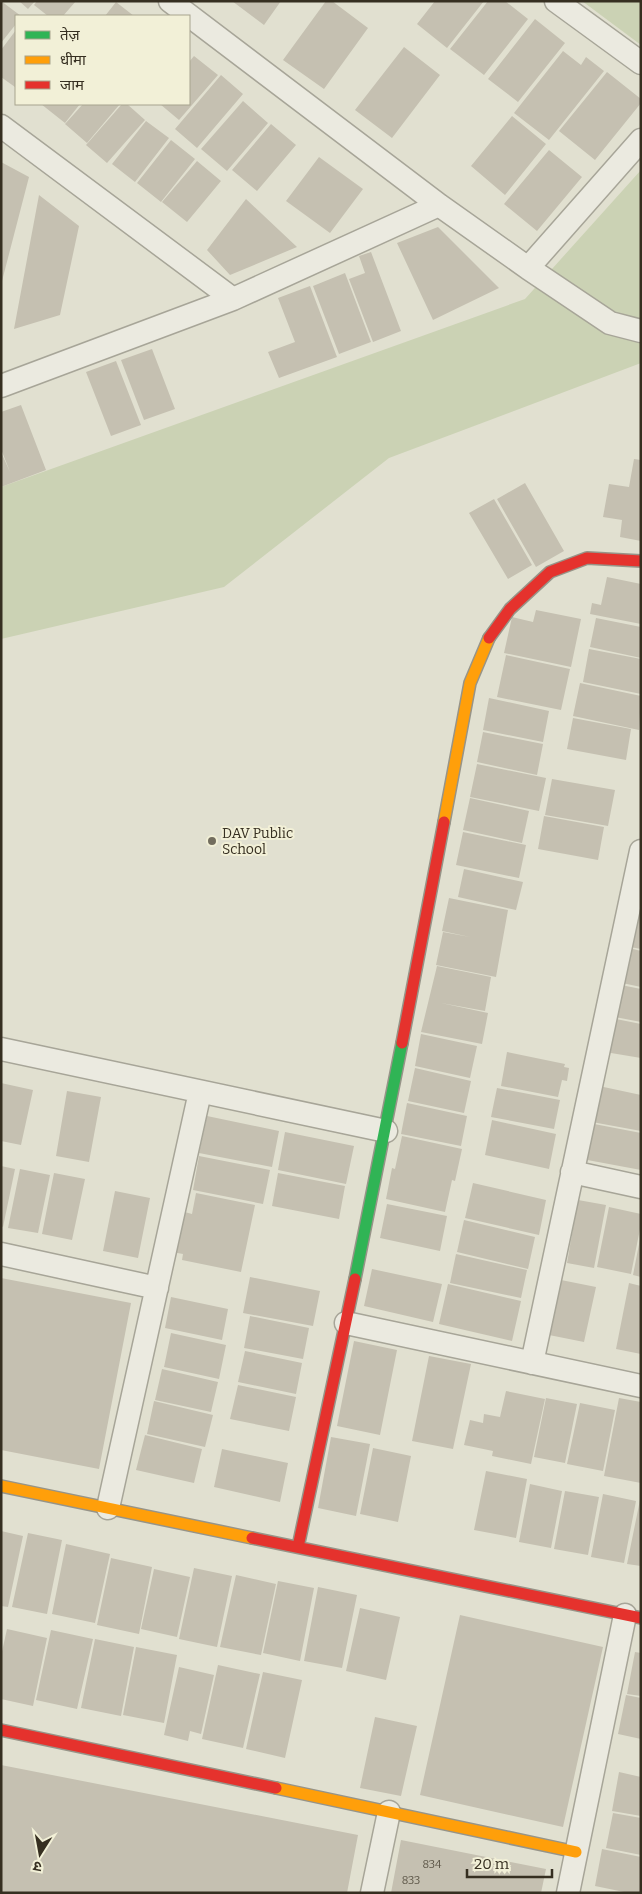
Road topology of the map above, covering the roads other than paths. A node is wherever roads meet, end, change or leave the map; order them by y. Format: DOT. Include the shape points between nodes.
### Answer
graph roads {
  1 [pos="170,1"];
  2 [pos="556,1"];
  3 [pos="188,15"];
  4 [pos="190,16"];
  5 [pos="641,63"];
  6 [pos="1,126"];
  7 [pos="641,140"];
  8 [pos="439,205"];
  9 [pos="528,268"];
  10 [pos="233,299"];
  11 [pos="641,331"];
  12 [pos="1,386"];
  13 [pos="641,561"];
  14 [pos="641,851"];
  15 [pos="1,1049"];
  16 [pos="200,1092"];
  17 [pos="386,1131"];
  18 [pos="572,1172"];
  19 [pos="641,1187"];
  20 [pos="1,1254"];
  21 [pos="157,1288"];
  22 [pos="346,1323"];
  23 [pos="532,1363"];
  24 [pos="641,1386"];
  25 [pos="1,1486"];
  26 [pos="108,1508"];
  27 [pos="298,1547"];
  28 [pos="633,1617"];
  29 [pos="1,1730"];
  30 [pos="389,1812"];
  31 [pos="576,1852"];
  32 [pos="372,1893"];
  33 [pos="568,1893"];
  1 -- 3 [label="street"];
  2 -- 5 [label="street"];
  4 -- 8 [label="street"];
  6 -- 10 [label="street"];
  7 -- 9 [label="street"];
  8 -- 9 [label="street"];
  8 -- 10 [label="street"];
  9 -- 11 [label="street" via="610,323"];
  10 -- 12 [label="street"];
  13 -- 17 [label="street" via="588,558 550,572 510,609 488,639 470,683"];
  14 -- 18 [label="street"];
  15 -- 16 [label="street"];
  16 -- 17 [label="street"];
  16 -- 21 [label="street"];
  17 -- 22 [label="street"];
  18 -- 19 [label="street"];
  18 -- 23 [label="street"];
  20 -- 21 [label="street"];
  21 -- 26 [label="street"];
  22 -- 23 [label="street"];
  22 -- 27 [label="street"];
  23 -- 24 [label="street"];
  25 -- 26 [label="street"];
  26 -- 27 [label="street"];
  27 -- 28 [label="street"];
  28 -- 31 [label="street"];
  29 -- 30 [label="street"];
  30 -- 31 [label="street"];
  30 -- 32 [label="street"];
  31 -- 33 [label="street"];
}
